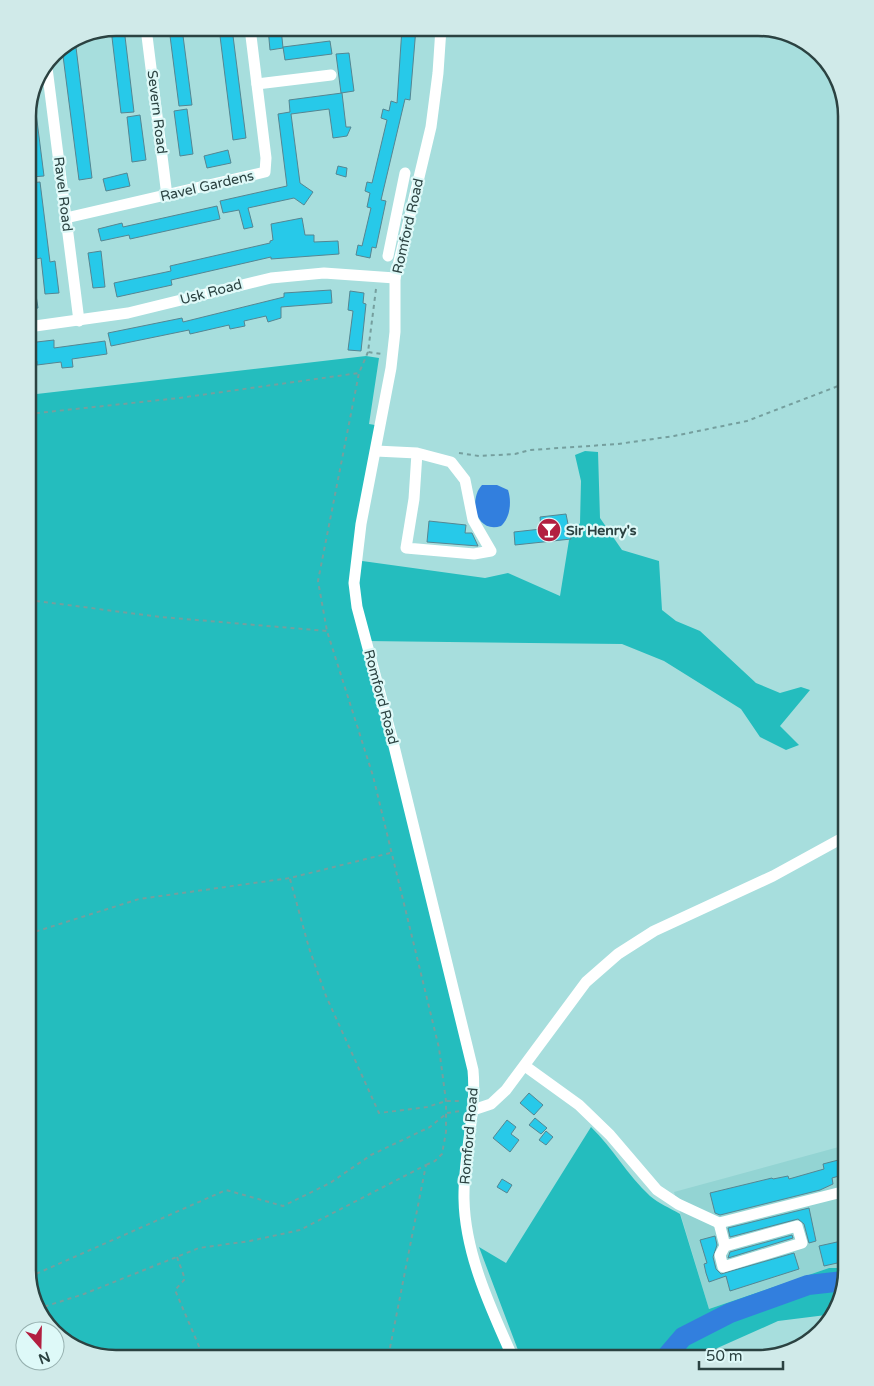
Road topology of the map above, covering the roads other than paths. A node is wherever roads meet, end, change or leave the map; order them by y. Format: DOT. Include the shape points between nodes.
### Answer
graph roads {
  1 [pos="147,36"];
  2 [pos="251,36"];
  3 [pos="440,36"];
  4 [pos="331,75"];
  5 [pos="48,76"];
  6 [pos="257,84"];
  7 [pos="405,173"];
  8 [pos="167,196"];
  9 [pos="400,199"];
  10 [pos="413,202"];
  11 [pos="66,218"];
  12 [pos="392,233"];
  13 [pos="404,235"];
  14 [pos="388,256"];
  15 [pos="395,278"];
  16 [pos="79,320"];
  17 [pos="36,326"];
  18 [pos="376,451"];
  19 [pos="417,453"];
  20 [pos="838,840"];
  21 [pos="525,1066"];
  22 [pos="474,1106"];
  23 [pos="838,1193"];
  24 [pos="719,1223"];
  25 [pos="725,1246"];
  26 [pos="511,1350"];
  1 -- 8 [label="street, Severn Road"];
  2 -- 6 [label="street, Ravel Gardens"];
  3 -- 10 [label="street, Romford Road" via="431,127"];
  4 -- 6 [label="street"];
  5 -- 11 [label="street, Ravel Road"];
  6 -- 8 [label="street, Ravel Gardens" via="265,172"];
  7 -- 9 [label="street"];
  8 -- 11 [label="street, Ravel Gardens"];
  9 -- 10 [label="street"];
  9 -- 12 [label="street"];
  10 -- 13 [label="street, Romford Road"];
  11 -- 16 [label="street, Ravel Road"];
  12 -- 13 [label="street"];
  12 -- 14 [label="street"];
  13 -- 15 [label="street, Romford Road"];
  15 -- 16 [label="street, Usk Road" via="324,273 271,278 156,307"];
  15 -- 18 [label="street, Romford Road" via="391,368"];
  16 -- 17 [label="street, Usk Road"];
  18 -- 19 [label="street"];
  18 -- 22 [label="street, Romford Road" via="355,560 357,607 470,1050"];
  19 -- 19 [label="street" via="406,548 474,554 491,551 473,520 465,480 450,462"];
  20 -- 21 [label="street" via="774,876 654,931 618,954 586,982"];
  21 -- 22 [label="street" via="491,1104"];
  21 -- 24 [label="street" via="579,1105 610,1135 657,1190"];
  22 -- 26 [label="street, Romford Road" via="464,1178 465,1220 478,1268"];
  23 -- 24 [label="street"];
  24 -- 25 [label="street"];
  25 -- 25 [label="street" via="797,1226 802,1243 723,1267 720,1255"];
}
